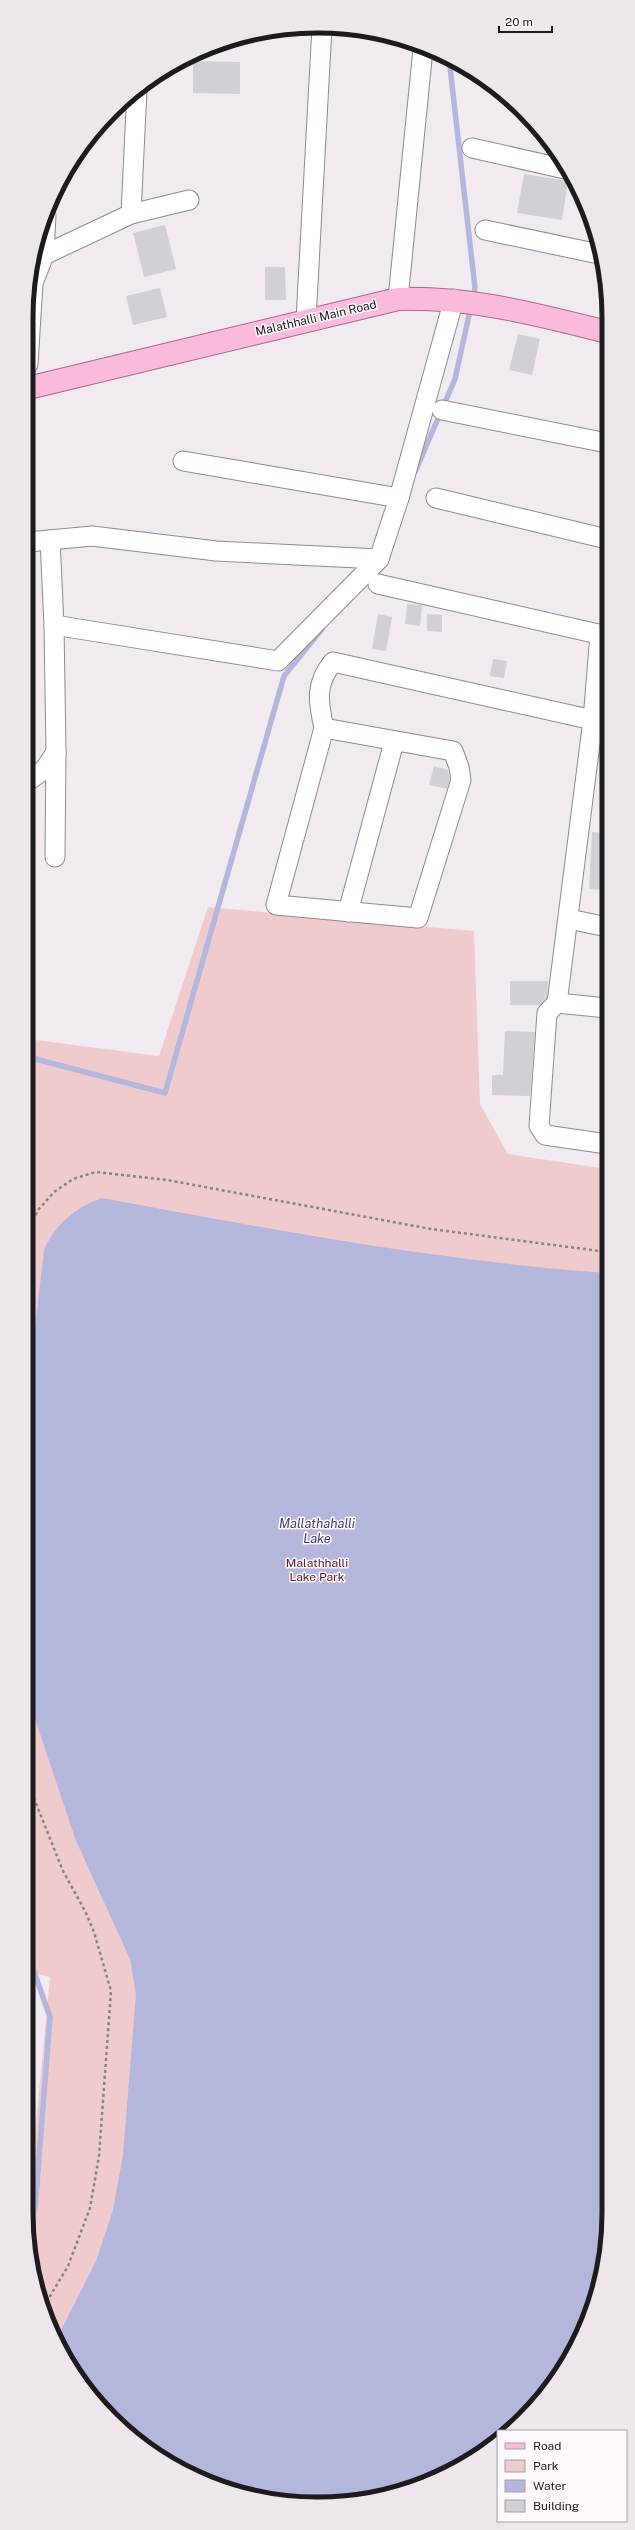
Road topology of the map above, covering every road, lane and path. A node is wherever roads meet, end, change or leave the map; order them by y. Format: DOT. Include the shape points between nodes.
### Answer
graph roads {
  1 [pos="322,33"];
  2 [pos="423,54"];
  3 [pos="136,98"];
  4 [pos="472,148"];
  5 [pos="559,167"];
  6 [pos="189,200"];
  7 [pos="130,214"];
  8 [pos="485,230"];
  9 [pos="45,237"];
  10 [pos="595,253"];
  11 [pos="44,255"];
  12 [pos="36,271"];
  13 [pos="398,299"];
  14 [pos="462,301"];
  15 [pos="306,320"];
  16 [pos="602,331"];
  17 [pos="33,387"];
  18 [pos="442,410"];
  19 [pos="602,442"];
  20 [pos="183,461"];
  21 [pos="399,498"];
  22 [pos="436,498"];
  23 [pos="602,538"];
  24 [pos="50,540"];
  25 [pos="33,542"];
  26 [pos="379,559"];
  27 [pos="378,584"];
  28 [pos="54,625"];
  29 [pos="602,635"];
  30 [pos="602,644"];
  31 [pos="593,720"];
  32 [pos="324,728"];
  33 [pos="394,742"];
  34 [pos="56,752"];
  35 [pos="33,777"];
  36 [pos="55,857"];
  37 [pos="348,912"];
  38 [pos="569,919"];
  39 [pos="602,926"];
  40 [pos="557,1003"];
  41 [pos="602,1008"];
  42 [pos="602,1143"];
  43 [pos="33,1220"];
  44 [pos="602,1251"];
  45 [pos="33,1797"];
  46 [pos="47,2301"];
  1 -- 15 [label="street"];
  2 -- 13 [label="street"];
  3 -- 7 [label="street"];
  4 -- 5 [label="street"];
  6 -- 7 [label="street"];
  7 -- 11 [label="street"];
  8 -- 10 [label="street"];
  9 -- 11 [label="street"];
  11 -- 12 [label="street"];
  13 -- 14 [label="main road, Malathhalli Main Road"];
  13 -- 15 [label="main road, Malathhalli Main Road"];
  14 -- 16 [label="main road, Malathhalli Main Road" via="514,308"];
  14 -- 21 [label="street"];
  15 -- 17 [label="main road, Malathhalli Main Road"];
  18 -- 19 [label="street"];
  20 -- 21 [label="street"];
  21 -- 26 [label="street"];
  22 -- 23 [label="street"];
  24 -- 25 [label="street"];
  24 -- 26 [label="street" via="92,536 216,552"];
  24 -- 28 [label="street"];
  26 -- 28 [label="street" via="278,661"];
  27 -- 29 [label="street"];
  28 -- 34 [label="street"];
  30 -- 31 [label="street"];
  31 -- 32 [label="street" via="333,662 323,674 319,688 319,707"];
  31 -- 38 [label="street"];
  32 -- 33 [label="street"];
  32 -- 37 [label="street" via="276,905"];
  33 -- 37 [label="street"];
  33 -- 37 [label="street" via="452,751 461,780 418,918"];
  34 -- 35 [label="street" via="45,769"];
  34 -- 36 [label="street"];
  38 -- 39 [label="street"];
  38 -- 40 [label="street"];
  40 -- 41 [label="street"];
  40 -- 42 [label="street" via="547,1013 539,1126 545,1135"];
  43 -- 44 [label="path" via="54,1192 73,1179 96,1172 167,1180 431,1229"];
  45 -- 46 [label="path" via="63,1871 86,1911 111,1991 99,2156 92,2202 76,2248"];
}
